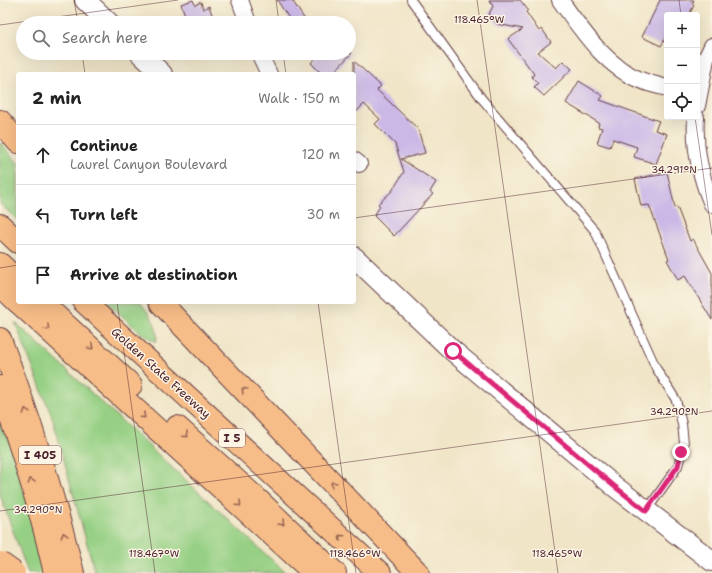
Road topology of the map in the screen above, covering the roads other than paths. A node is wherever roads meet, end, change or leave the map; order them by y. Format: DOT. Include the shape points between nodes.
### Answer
graph roads {
  1 [pos="85,0"];
  2 [pos="240,0"];
  3 [pos="411,0"];
  4 [pos="560,0"];
  5 [pos="102,16"];
  6 [pos="246,16"];
  7 [pos="712,46"];
  8 [pos="147,60"];
  9 [pos="262,60"];
  10 [pos="160,72"];
  11 [pos="268,72"];
  12 [pos="700,86"];
  13 [pos="664,87"];
  14 [pos="696,120"];
  15 [pos="0,121"];
  16 [pos="16,140"];
  17 [pos="712,204"];
  18 [pos="0,225"];
  19 [pos="16,240"];
  20 [pos="356,259"];
  21 [pos="0,264"];
  22 [pos="16,279"];
  23 [pos="0,285"];
  24 [pos="16,300"];
  25 [pos="20,304"];
  26 [pos="43,304"];
  27 [pos="86,304"];
  28 [pos="162,304"];
  29 [pos="0,339"];
  30 [pos="0,388"];
  31 [pos="646,511"];
  32 [pos="0,555"];
  33 [pos="712,561"];
  34 [pos="0,563"];
  35 [pos="6,573"];
  36 [pos="14,573"];
  37 [pos="55,573"];
  38 [pos="73,573"];
  39 [pos="314,573"];
  40 [pos="335,573"];
  41 [pos="380,573"];
  42 [pos="418,573"];
  1 -- 5 [label="street"];
  2 -- 6 [label="street"];
  3 -- 31 [label="lane" via="482,99 595,231 656,368 676,400 684,443 678,466"];
  4 -- 13 [label="street" via="588,38 614,64 642,81"];
  7 -- 12 [label="street"];
  8 -- 10 [label="street"];
  9 -- 11 [label="street"];
  14 -- 17 [label="street" via="698,159"];
  15 -- 16 [label="highway"];
  18 -- 19 [label="highway"];
  20 -- 31 [label="street" via="453,351"];
  21 -- 22 [label="highway"];
  23 -- 24 [label="highway"];
  25 -- 39 [label="highway, one-way"];
  26 -- 40 [label="highway, one-way"];
  41 -- 27 [label="highway, Golden State Freeway / I 5, one-way"];
  42 -- 28 [label="highway, one-way"];
  38 -- 29 [label="highway, I 405, one-way" via="43,464"];
  37 -- 30 [label="highway, one-way" via="47,536 15,428"];
  31 -- 33 [label="street"];
  32 -- 35 [label="highway"];
  34 -- 36 [label="highway, bridge"];
}
